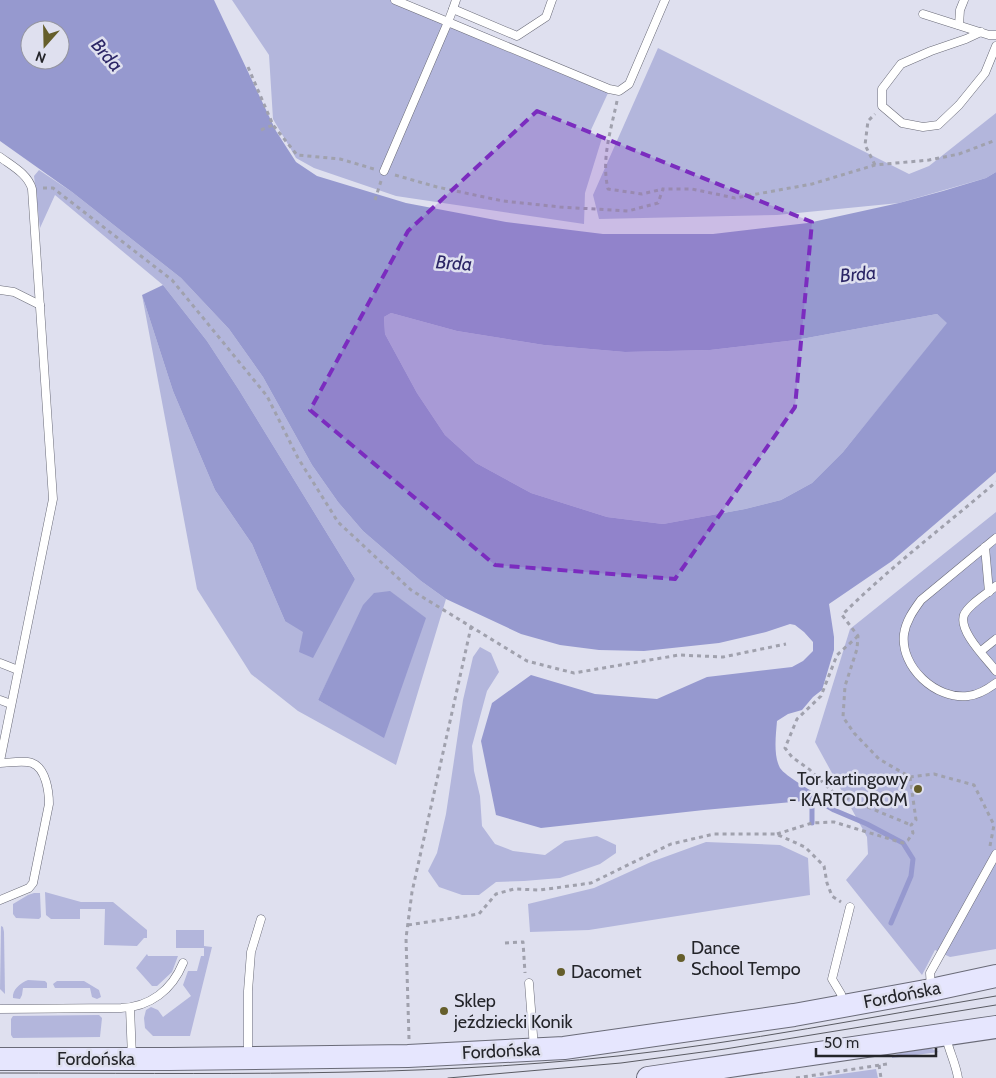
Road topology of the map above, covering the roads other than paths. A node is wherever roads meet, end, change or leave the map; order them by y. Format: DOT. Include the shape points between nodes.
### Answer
graph roads {
  1 [pos="396,0"];
  2 [pos="456,0"];
  3 [pos="552,0"];
  4 [pos="665,0"];
  5 [pos="964,0"];
  6 [pos="453,9"];
  7 [pos="923,14"];
  8 [pos="448,22"];
  9 [pos="960,25"];
  10 [pos="981,32"];
  11 [pos="996,35"];
  12 [pos="996,46"];
  13 [pos="0,157"];
  14 [pos="384,171"];
  15 [pos="0,290"];
  16 [pos="40,305"];
  17 [pos="996,538"];
  18 [pos="985,547"];
  19 [pos="996,586"];
  20 [pos="989,592"];
  21 [pos="996,639"];
  22 [pos="981,651"];
  23 [pos="0,663"];
  24 [pos="18,670"];
  25 [pos="996,671"];
  26 [pos="996,683"];
  27 [pos="0,700"];
  28 [pos="11,704"];
  29 [pos="0,762"];
  30 [pos="996,854"];
  31 [pos="0,900"];
  32 [pos="850,907"];
  33 [pos="261,919"];
  34 [pos="183,963"];
  35 [pos="996,976"];
  36 [pos="527,980"];
  37 [pos="932,990"];
  38 [pos="843,1006"];
  39 [pos="130,1008"];
  40 [pos="0,1009"];
  41 [pos="996,1027"];
  42 [pos="945,1035"];
  43 [pos="534,1049"];
  44 [pos="248,1058"];
  45 [pos="0,1059"];
  46 [pos="132,1059"];
  47 [pos="648,1078"];
  48 [pos="958,1078"];
  1 -- 8 [label="lane"];
  2 -- 6 [label="lane"];
  3 -- 6 [label="lane" via="546,17 517,36"];
  4 -- 8 [label="lane" via="629,84 619,91"];
  5 -- 9 [label="lane"];
  6 -- 8 [label="lane"];
  7 -- 9 [label="lane"];
  8 -- 14 [label="lane"];
  9 -- 10 [label="lane"];
  10 -- 11 [label="lane"];
  10 -- 12 [label="lane" via="901,64 882,88 882,106 902,123 938,126 985,73"];
  13 -- 16 [label="lane" via="25,176 32,189"];
  15 -- 16 [label="lane" via="14,292"];
  16 -- 24 [label="lane" via="53,500"];
  17 -- 18 [label="lane"];
  18 -- 20 [label="lane"];
  18 -- 26 [label="lane" via="921,600 906,625 905,649 910,666 922,679 951,694 967,696"];
  19 -- 20 [label="lane"];
  20 -- 22 [label="lane" via="964,615 966,632"];
  21 -- 22 [label="lane"];
  22 -- 25 [label="lane"];
  23 -- 24 [label="lane"];
  24 -- 28 [label="lane"];
  27 -- 28 [label="lane"];
  28 -- 29 [label="lane"];
  29 -- 31 [label="lane" via="31,763 39,768 49,795 32,883 29,888"];
  30 -- 37 [label="lane" via="930,973"];
  32 -- 38 [label="lane" via="832,979 841,994"];
  33 -- 44 [label="lane" via="251,952 248,981"];
  34 -- 39 [label="lane" via="174,981 163,992 151,1001"];
  35 -- 37 [label="main road, Fordońska"];
  36 -- 43 [label="lane"];
  37 -- 38 [label="main road, Fordońska"];
  38 -- 43 [label="main road, Fordońska" via="726,1026 564,1048"];
  39 -- 40 [label="lane"];
  39 -- 46 [label="lane"];
  41 -- 42 [label="main road"];
  42 -- 47 [label="main road"];
  42 -- 48 [label="lane"];
  43 -- 44 [label="main road, Fordońska" via="408,1056"];
  44 -- 46 [label="main road, Fordońska"];
  45 -- 46 [label="main road, Fordońska"];
}
